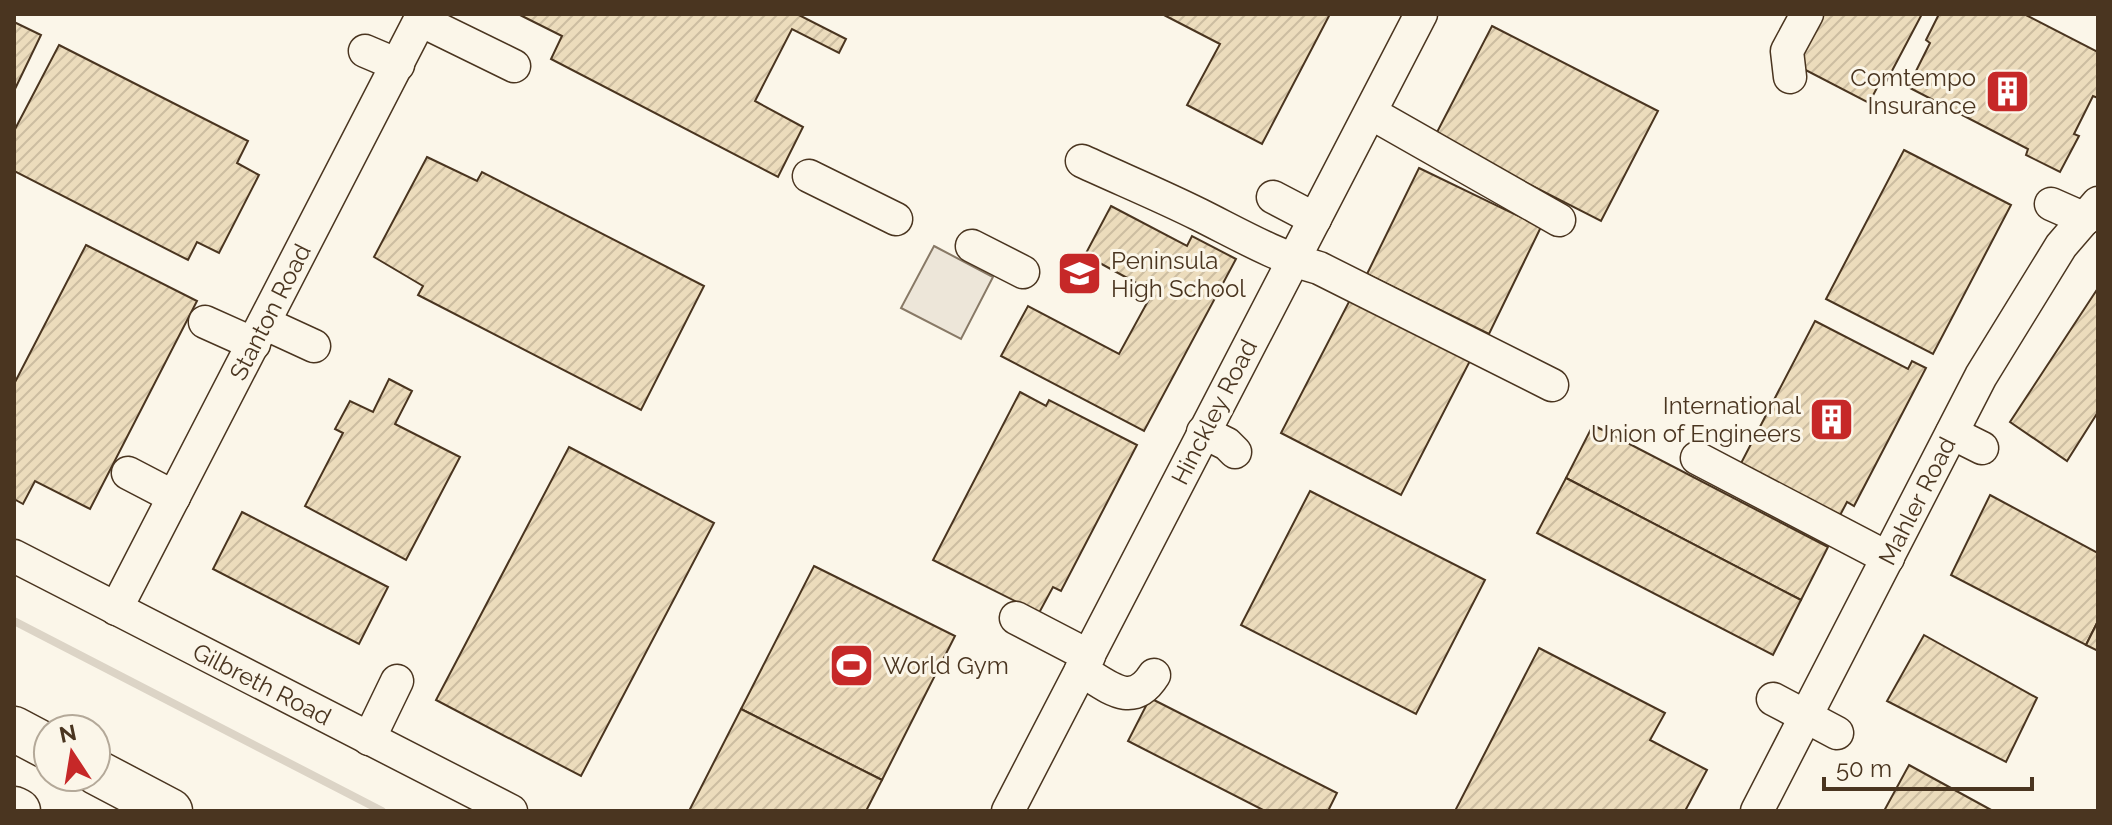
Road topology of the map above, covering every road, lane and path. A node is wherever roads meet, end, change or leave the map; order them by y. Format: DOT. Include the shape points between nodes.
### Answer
graph roads {
  1 [pos="1421,14"];
  2 [pos="1807,14"];
  3 [pos="421,17"];
  4 [pos="365,51"];
  5 [pos="398,65"];
  6 [pos="514,66"];
  7 [pos="1790,77"];
  8 [pos="1371,113"];
  9 [pos="1082,161"];
  10 [pos="809,176"];
  11 [pos="1273,197"];
  12 [pos="2051,204"];
  13 [pos="2091,211"];
  14 [pos="896,219"];
  15 [pos="1315,219"];
  16 [pos="1559,220"];
  17 [pos="972,246"];
  18 [pos="1292,260"];
  19 [pos="1023,272"];
  20 [pos="205,322"];
  21 [pos="259,334"];
  22 [pos="314,346"];
  23 [pos="1552,385"];
  24 [pos="1203,432"];
  25 [pos="1952,433"];
  26 [pos="1982,448"];
  27 [pos="1235,452"];
  28 [pos="1697,458"];
  29 [pos="128,473"];
  30 [pos="174,497"];
  31 [pos="14,556"];
  32 [pos="1886,578"];
  33 [pos="116,609"];
  34 [pos="1016,618"];
  35 [pos="1085,663"];
  36 [pos="1154,675"];
  37 [pos="397,681"];
  38 [pos="1773,699"];
  39 [pos="1806,717"];
  40 [pos="14,729"];
  41 [pos="1837,733"];
  42 [pos="32,739"];
  43 [pos="369,739"];
  44 [pos="112,780"];
  45 [pos="170,811"];
  46 [pos="511,811"];
  47 [pos="1008,811"];
  48 [pos="1757,811"];
  1 -- 8 [label="street, Hinckley Road"];
  2 -- 7 [label="street" via="1787,51"];
  3 -- 5 [label="street, Stanton Road"];
  3 -- 6 [label="street"];
  4 -- 5 [label="street"];
  5 -- 21 [label="street, Stanton Road" via="335,154"];
  8 -- 15 [label="street, Hinckley Road"];
  8 -- 16 [label="street"];
  9 -- 18 [label="street"];
  10 -- 14 [label="street"];
  11 -- 15 [label="street"];
  12 -- 13 [label="street"];
  13 -- 25 [label="street, Mahler Road" via="2017,314"];
  15 -- 18 [label="street, Hinckley Road"];
  17 -- 19 [label="street"];
  18 -- 23 [label="street" via="1319,268"];
  18 -- 24 [label="street, Hinckley Road"];
  20 -- 21 [label="street"];
  21 -- 22 [label="street"];
  21 -- 30 [label="street, Stanton Road" via="247,386 213,450"];
  24 -- 27 [label="street"];
  24 -- 35 [label="street, Hinckley Road"];
  25 -- 26 [label="street"];
  25 -- 32 [label="street, Mahler Road"];
  28 -- 32 [label="street"];
  29 -- 30 [label="street"];
  30 -- 33 [label="street, Stanton Road"];
  31 -- 33 [label="street, Gilbreth Road"];
  32 -- 39 [label="street, Mahler Road" via="1839,685"];
  33 -- 43 [label="street, Gilbreth Road"];
  34 -- 35 [label="street"];
  35 -- 36 [label="street" via="1122,693 1144,689"];
  35 -- 47 [label="street, Hinckley Road" via="1050,758"];
  37 -- 43 [label="street"];
  38 -- 39 [label="street"];
  39 -- 41 [label="street"];
  39 -- 48 [label="street, Mahler Road"];
  40 -- 42 [label="highway"];
  43 -- 46 [label="street, Gilbreth Road"];
  44 -- 45 [label="highway"];
}
